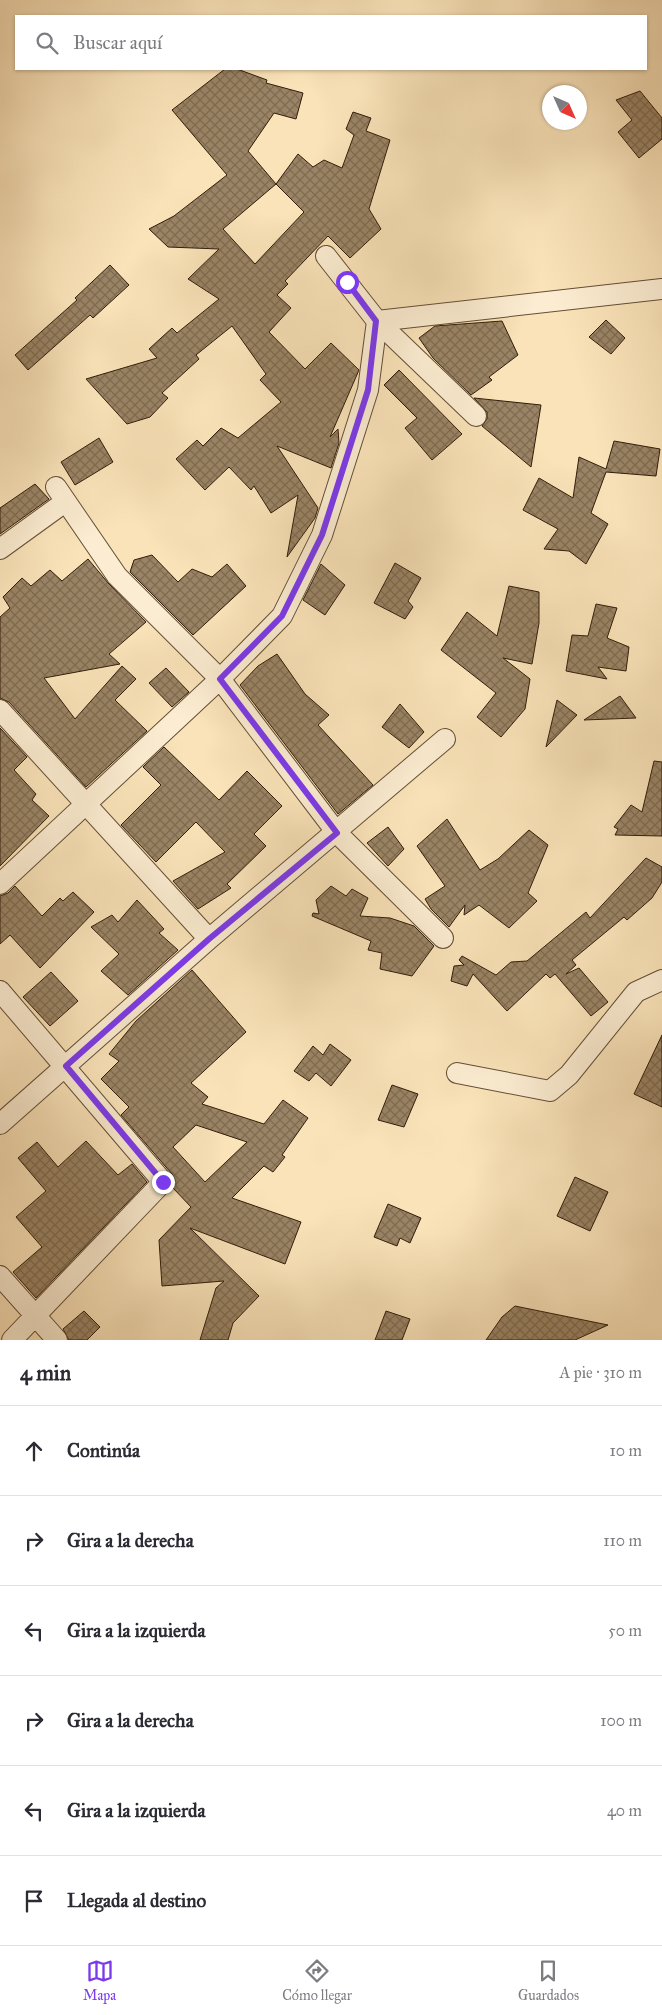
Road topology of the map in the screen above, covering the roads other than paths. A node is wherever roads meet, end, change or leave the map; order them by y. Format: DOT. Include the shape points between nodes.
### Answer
graph roads {
  1 [pos="326,256"];
  2 [pos="662,289"];
  3 [pos="376,321"];
  4 [pos="476,416"];
  5 [pos="0,549"];
  6 [pos="220,679"];
  7 [pos="0,710"];
  8 [pos="445,739"];
  9 [pos="85,803"];
  10 [pos="337,833"];
  11 [pos="0,884"];
  12 [pos="443,938"];
  13 [pos="209,939"];
  14 [pos="662,980"];
  15 [pos="0,991"];
  16 [pos="66,1066"];
  17 [pos="457,1073"];
  18 [pos="0,1124"];
  19 [pos="0,1276"];
  20 [pos="34,1316"];
  21 [pos="12,1340"];
  22 [pos="57,1340"];
  1 -- 3 [label="street"];
  2 -- 3 [label="street"];
  3 -- 4 [label="street"];
  3 -- 6 [label="street" via="368,390 322,535 282,616"];
  5 -- 6 [label="street" via="60,494 116,576"];
  6 -- 9 [label="street"];
  6 -- 10 [label="street"];
  7 -- 9 [label="street"];
  8 -- 10 [label="street"];
  9 -- 11 [label="street"];
  9 -- 13 [label="street"];
  10 -- 12 [label="street"];
  10 -- 13 [label="street"];
  13 -- 16 [label="street"];
  14 -- 17 [label="street" via="636,992 569,1076 550,1091"];
  15 -- 16 [label="street"];
  16 -- 18 [label="street"];
  16 -- 20 [label="street" via="163,1182"];
  19 -- 20 [label="street"];
  20 -- 21 [label="street"];
  20 -- 22 [label="street"];
}
